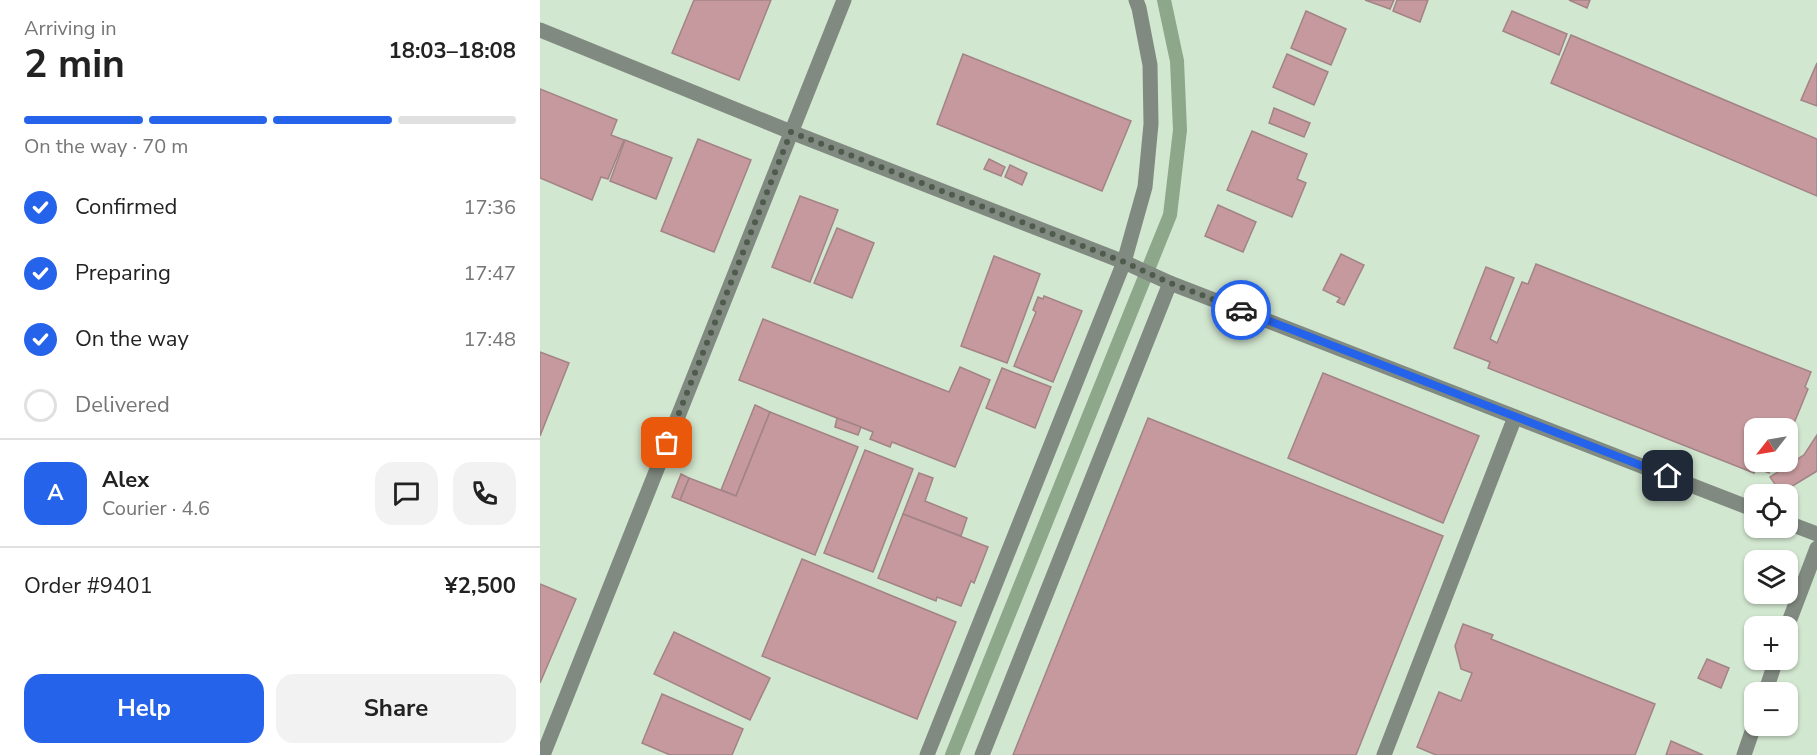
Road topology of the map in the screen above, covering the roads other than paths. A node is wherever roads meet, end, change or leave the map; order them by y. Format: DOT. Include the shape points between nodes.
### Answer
graph roads {
  1 [pos="844,0"];
  2 [pos="1136,0"];
  3 [pos="540,30"];
  4 [pos="791,132"];
  5 [pos="1124,262"];
  6 [pos="1170,283"];
  7 [pos="1515,417"];
  8 [pos="1744,506"];
  9 [pos="1798,527"];
  10 [pos="1817,534"];
  11 [pos="1817,548"];
  12 [pos="1791,616"];
  13 [pos="1751,736"];
  14 [pos="543,755"];
  15 [pos="927,755"];
  16 [pos="981,755"];
  17 [pos="1384,755"];
  18 [pos="1744,755"];
  1 -- 4 [label="street"];
  2 -- 5 [label="street" via="1150,65 1151,124 1145,187"];
  3 -- 4 [label="street"];
  4 -- 5 [label="street"];
  4 -- 14 [label="street"];
  5 -- 6 [label="street"];
  5 -- 15 [label="street"];
  6 -- 7 [label="street"];
  6 -- 16 [label="street"];
  7 -- 8 [label="street"];
  7 -- 17 [label="street"];
  9 -- 10 [label="street"];
  11 -- 12 [label="street"];
  13 -- 18 [label="street"];
}
